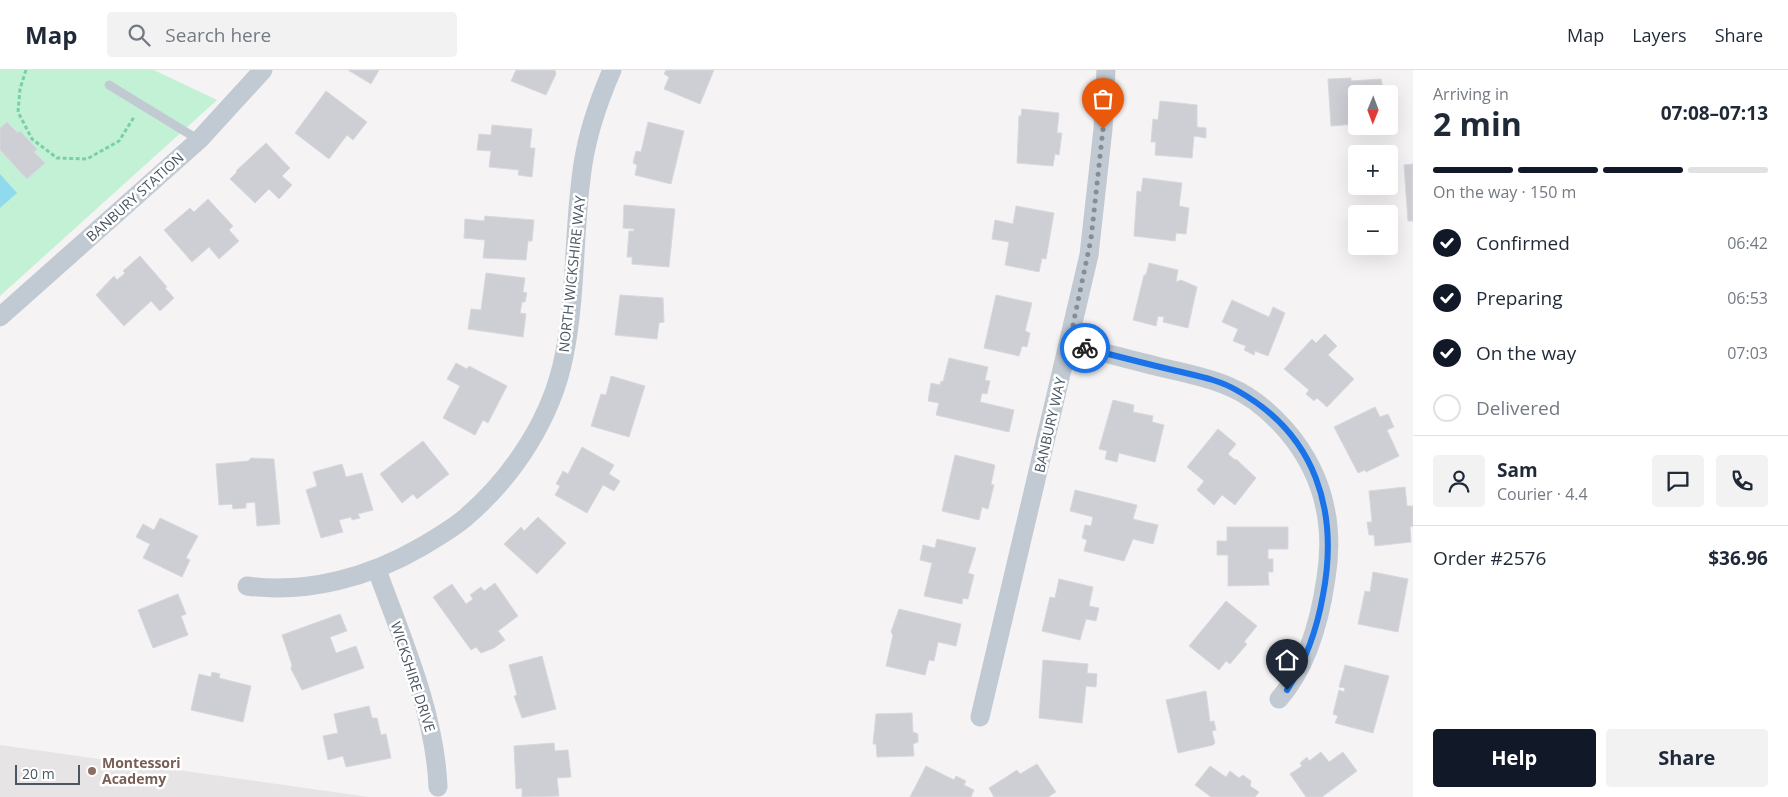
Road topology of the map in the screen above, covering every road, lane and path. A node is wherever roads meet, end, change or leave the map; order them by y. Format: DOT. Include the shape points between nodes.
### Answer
graph roads {
  1 [pos="26,70"];
  2 [pos="263,70"];
  3 [pos="612,70"];
  4 [pos="1106,70"];
  5 [pos="109,85"];
  6 [pos="134,117"];
  7 [pos="199,140"];
  8 [pos="0,317"];
  9 [pos="1069,344"];
  10 [pos="377,570"];
  11 [pos="247,586"];
  12 [pos="1279,699"];
  13 [pos="980,717"];
  14 [pos="438,787"];
  1 -- 6 [label="path" via="18,112 32,139 58,158 87,159 118,141"];
  2 -- 7 [label="street, BANBURY STATION"];
  3 -- 10 [label="street, NORTH WICKSHIRE WAY" via="586,145 566,341 559,377 547,410 506,476 465,518"];
  4 -- 9 [label="street, BANBURY WAY" via="1091,239"];
  5 -- 7 [label="lane"];
  7 -- 8 [label="street, BANBURY STATION"];
  9 -- 12 [label="street" via="1229,386 1268,411 1304,452 1324,498 1329,555 1321,609 1307,654"];
  9 -- 13 [label="street, BANBURY WAY"];
  10 -- 11 [label="street, NORTH WICKSHIRE WAY" via="355,577 292,587"];
  10 -- 14 [label="street, WICKSHIRE DRIVE" via="423,703 433,743"];
}
